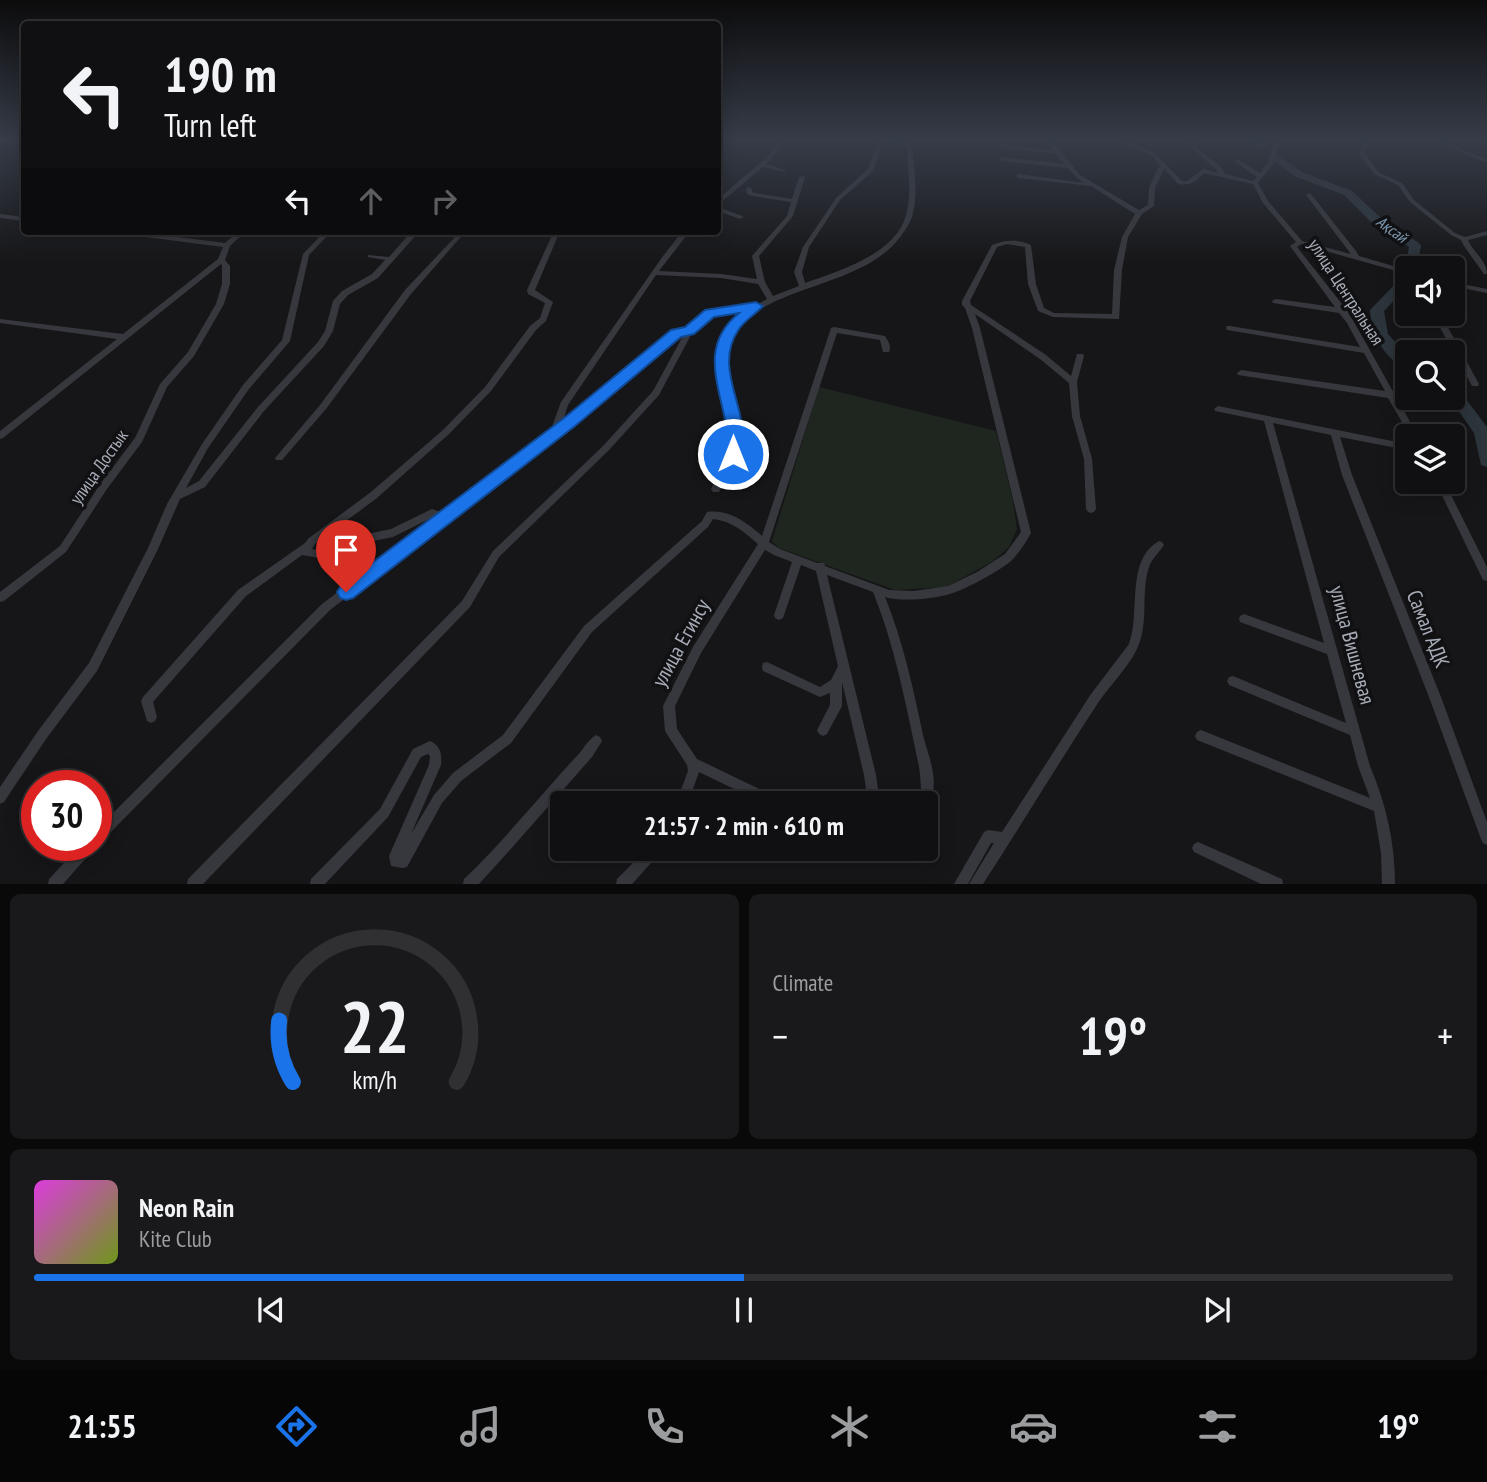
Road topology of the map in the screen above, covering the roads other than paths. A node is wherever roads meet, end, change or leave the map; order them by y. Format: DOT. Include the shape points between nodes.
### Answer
graph roads {
  1 [pos="741,181"];
  2 [pos="801,181"];
  3 [pos="858,181"];
  4 [pos="910,181"];
  5 [pos="1061,181"];
  6 [pos="1087,181"];
  7 [pos="1155,181"];
  8 [pos="1257,181"];
  9 [pos="1394,181"];
  10 [pos="1091,185"];
  11 [pos="749,189"];
  12 [pos="1309,195"];
  13 [pos="721,199"];
  14 [pos="794,201"];
  15 [pos="721,210"];
  16 [pos="1139,213"];
  17 [pos="0,216"];
  18 [pos="740,217"];
  19 [pos="21,219"];
  20 [pos="1487,233"];
  21 [pos="147,235"];
  22 [pos="238,235"];
  23 [pos="325,235"];
  24 [pos="412,235"];
  25 [pos="459,235"];
  26 [pos="554,235"];
  27 [pos="683,235"];
  28 [pos="1464,239"];
  29 [pos="1300,242"];
  30 [pos="227,245"];
  31 [pos="370,256"];
  32 [pos="1356,258"];
  33 [pos="390,259"];
  34 [pos="221,260"];
  35 [pos="1385,266"];
  36 [pos="1395,269"];
  37 [pos="1487,272"];
  38 [pos="655,273"];
  39 [pos="761,282"];
  40 [pos="803,287"];
  41 [pos="1465,287"];
  42 [pos="1487,291"];
  43 [pos="771,300"];
  44 [pos="1276,301"];
  45 [pos="966,305"];
  46 [pos="756,306"];
  47 [pos="1343,311"];
  48 [pos="0,321"];
  49 [pos="1443,326"];
  50 [pos="1230,328"];
  51 [pos="690,330"];
  52 [pos="123,337"];
  53 [pos="886,350"];
  54 [pos="1366,351"];
  55 [pos="1080,356"];
  56 [pos="1241,373"];
  57 [pos="1073,382"];
  58 [pos="1475,384"];
  59 [pos="1391,395"];
  60 [pos="1218,410"];
  61 [pos="1267,418"];
  62 [pos="1407,424"];
  63 [pos="1335,432"];
  64 [pos="554,434"];
  65 [pos="0,436"];
  66 [pos="1395,444"];
  67 [pos="279,458"];
  68 [pos="716,489"];
  69 [pos="1445,494"];
  70 [pos="178,496"];
  71 [pos="1091,509"];
  72 [pos="446,518"];
  73 [pos="763,545"];
  74 [pos="1159,545"];
  75 [pos="308,551"];
  76 [pos="798,559"];
  77 [pos="820,566"];
  78 [pos="1487,577"];
  79 [pos="876,588"];
  80 [pos="0,598"];
  81 [pos="779,615"];
  82 [pos="1244,619"];
  83 [pos="1333,651"];
  84 [pos="767,667"];
  85 [pos="843,668"];
  86 [pos="1233,681"];
  87 [pos="836,683"];
  88 [pos="151,717"];
  89 [pos="822,730"];
  90 [pos="1355,732"];
  91 [pos="1201,736"];
  92 [pos="596,741"];
  93 [pos="693,763"];
  94 [pos="686,791"];
  95 [pos="751,791"];
  96 [pos="872,791"];
  97 [pos="927,791"];
  98 [pos="0,798"];
  99 [pos="1378,807"];
  100 [pos="112,823"];
  101 [pos="1005,839"];
  102 [pos="1487,839"];
  103 [pos="1198,848"];
  104 [pos="75,861"];
  105 [pos="644,861"];
  106 [pos="54,884"];
  107 [pos="193,884"];
  108 [pos="316,884"];
  109 [pos="469,884"];
  110 [pos="622,884"];
  111 [pos="960,884"];
  112 [pos="975,884"];
  113 [pos="1277,884"];
  114 [pos="1389,884"];
  1 -- 13 [label="street"];
  2 -- 14 [label="street"];
  3 -- 40 [label="street" via="838,199 806,247 798,272"];
  4 -- 40 [label="street" via="910,213 891,245 854,269"];
  5 -- 10 [label="street"];
  6 -- 10 [label="street"];
  7 -- 16 [label="street" via="1151,206"];
  8 -- 29 [label="street" via="1265,202"];
  9 -- 28 [label="street" via="1412,201"];
  10 -- 16 [label="street"];
  11 -- 14 [label="street" via="754,195"];
  12 -- 32 [label="street"];
  14 -- 39 [label="street" via="790,216 755,256"];
  15 -- 18 [label="street"];
  16 -- 45 [label="street" via="1122,246 1116,317 1053,314 1041,309 1032,284 1028,245 1013,242 994,246"];
  17 -- 19 [label="street"];
  20 -- 28 [label="street"];
  21 -- 30 [label="street"];
  22 -- 30 [label="street"];
  23 -- 70 [label="street" via="306,254 286,341 223,419"];
  24 -- 33 [label="street"];
  25 -- 67 [label="street" via="408,292"];
  26 -- 75 [label="street" via="529,296 549,302 546,313 488,389 424,453"];
  27 -- 38 [label="street"];
  28 -- 37 [label="street"];
  29 -- 32 [label="street"];
  29 -- 47 [label="street, улица Центральная" via="1293,246"];
  30 -- 34 [label="street"];
  31 -- 33 [label="street"];
  32 -- 35 [label="street"];
  33 -- 70 [label="street" via="336,303 321,344 261,409 202,484"];
  34 -- 52 [label="street"];
  34 -- 80 [label="street, улица Достык" via="226,266 226,284 220,304 191,354 163,386 139,440 63,549"];
  35 -- 36 [label="street"];
  38 -- 39 [label="street" via="708,273"];
  38 -- 64 [label="street" via="564,404"];
  39 -- 43 [label="street"];
  40 -- 43 [label="street"];
  41 -- 42 [label="street"];
  43 -- 46 [label="street"];
  44 -- 47 [label="street"];
  45 -- 57 [label="street"];
  45 -- 79 [label="street" via="976,328 1026,533 1008,557 948,590 914,595 889,594"];
  46 -- 51 [label="street" via="710,313"];
  46 -- 68 [label="street" via="733,325 720,353 735,446"];
  47 -- 54 [label="street, улица Центральная"];
  48 -- 52 [label="street"];
  49 -- 58 [label="street"];
  50 -- 54 [label="street"];
  51 -- 64 [label="street" via="676,333"];
  51 -- 107 [label="street" via="656,393 632,421 496,554 467,604"];
  52 -- 65 [label="street"];
  53 -- 73 [label="street, улица Егинсу" via="882,338 834,330"];
  54 -- 59 [label="street, улица Центральная"];
  55 -- 57 [label="street"];
  56 -- 59 [label="street"];
  57 -- 71 [label="street" via="1076,416 1088,459"];
  59 -- 62 [label="street, улица Центральная"];
  60 -- 61 [label="street"];
  61 -- 63 [label="street"];
  61 -- 83 [label="street, улица Вишневая"];
  63 -- 66 [label="street"];
  63 -- 102 [label="street, Самал АДК" via="1347,475"];
  64 -- 72 [label="street"];
  69 -- 78 [label="street"];
  70 -- 98 [label="street" via="93,667"];
  72 -- 75 [label="street" via="432,513 393,533 348,542 319,554"];
  72 -- 100 [label="street" via="326,607"];
  73 -- 76 [label="street"];
  73 -- 93 [label="street, улица Егинсу" via="668,706 671,731"];
  73 -- 108 [label="street" via="743,523 710,515 588,629 507,739 457,777 439,799 402,862 396,862 395,856 435,765 436,754 430,747 417,753 384,813"];
  74 -- 101 [label="street" via="1147,557 1133,646"];
  75 -- 88 [label="street" via="242,593 147,701"];
  76 -- 77 [label="street"];
  76 -- 81 [label="street"];
  77 -- 79 [label="street"];
  77 -- 85 [label="street"];
  79 -- 97 [label="street" via="889,619 909,698"];
  82 -- 83 [label="street"];
  83 -- 90 [label="street, улица Вишневая"];
  84 -- 87 [label="street" via="813,691 828,691"];
  85 -- 87 [label="street"];
  85 -- 96 [label="street"];
  86 -- 90 [label="street"];
  87 -- 89 [label="street" via="836,706"];
  90 -- 99 [label="street, улица Вишневая"];
  91 -- 99 [label="street"];
  92 -- 109 [label="street" via="586,758"];
  93 -- 94 [label="street"];
  93 -- 95 [label="street"];
  99 -- 114 [label="street, улица Вишневая" via="1388,850"];
  101 -- 111 [label="street" via="988,836"];
  101 -- 112 [label="street"];
  103 -- 113 [label="street"];
  104 -- 106 [label="street"];
  105 -- 110 [label="street"];
}
